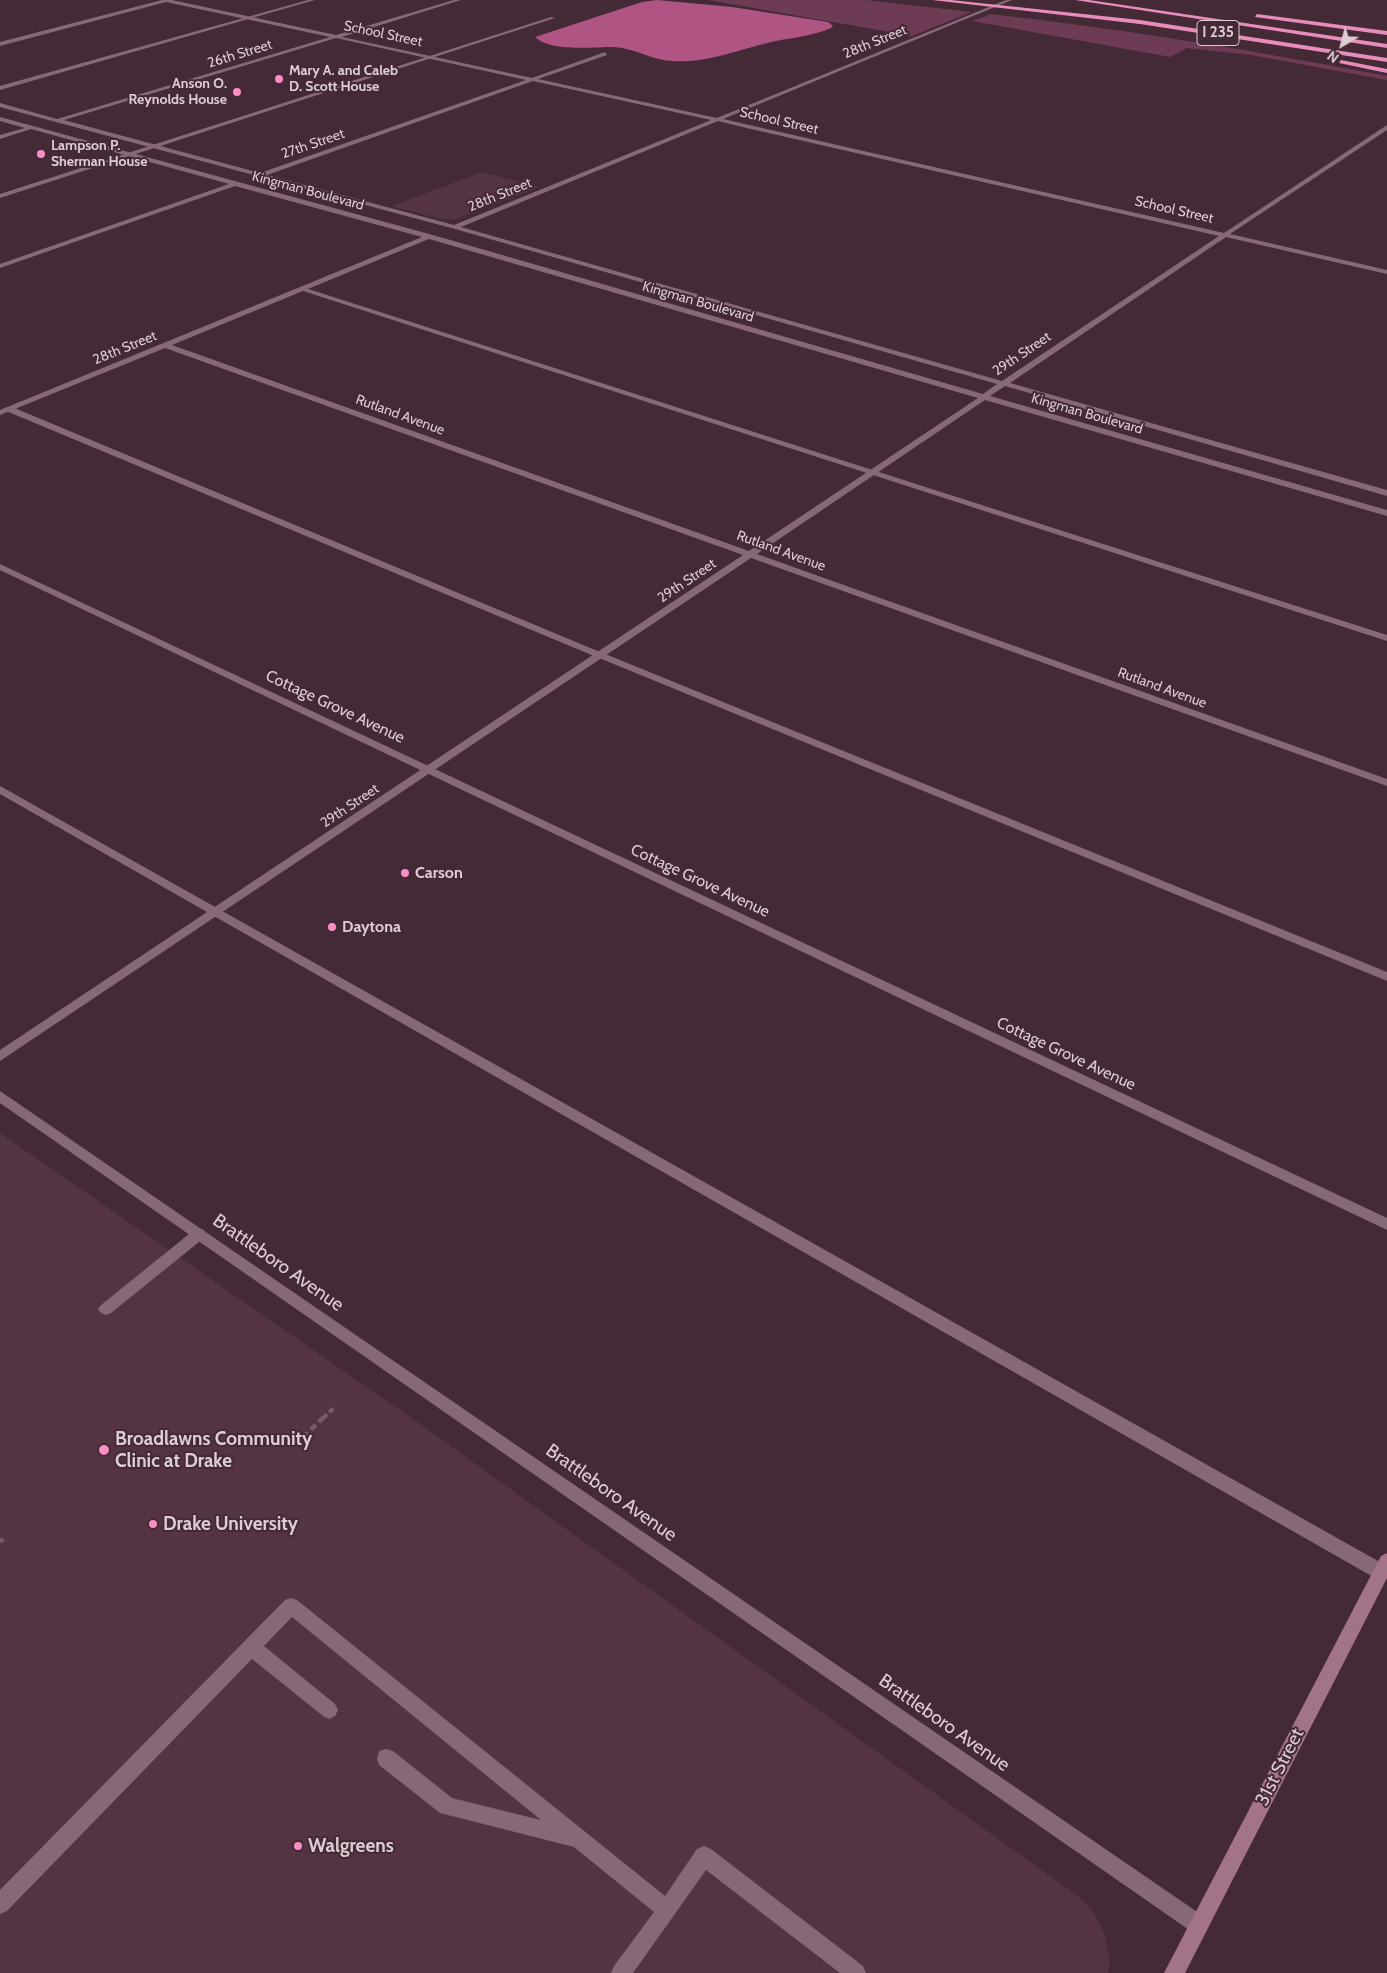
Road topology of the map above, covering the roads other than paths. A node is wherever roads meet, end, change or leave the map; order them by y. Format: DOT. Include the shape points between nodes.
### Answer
graph roads {
  1 [pos="166,0"];
  2 [pos="313,0"];
  3 [pos="459,0"];
  4 [pos="936,0"];
  5 [pos="1010,0"];
  6 [pos="1079,0"];
  7 [pos="942,1"];
  8 [pos="1049,12"];
  9 [pos="1248,14"];
  10 [pos="248,18"];
  11 [pos="553,18"];
  12 [pos="1387,33"];
  13 [pos="335,37"];
  14 [pos="0,44"];
  15 [pos="1387,46"];
  16 [pos="605,54"];
  17 [pos="1297,54"];
  18 [pos="431,58"];
  19 [pos="1387,60"];
  20 [pos="1333,61"];
  21 [pos="1387,71"];
  22 [pos="532,80"];
  23 [pos="0,88"];
  24 [pos="0,105"];
  25 [pos="0,119"];
  26 [pos="57,120"];
  27 [pos="718,120"];
  28 [pos="1387,127"];
  29 [pos="31,128"];
  30 [pos="0,137"];
  31 [pos="155,146"];
  32 [pos="129,155"];
  33 [pos="261,175"];
  34 [pos="235,184"];
  35 [pos="0,196"];
  36 [pos="454,227"];
  37 [pos="446,230"];
  38 [pos="438,234"];
  39 [pos="1225,235"];
  40 [pos="429,237"];
  41 [pos="0,266"];
  42 [pos="1387,272"];
  43 [pos="302,289"];
  44 [pos="165,345"];
  45 [pos="1003,384"];
  46 [pos="984,397"];
  47 [pos="5,411"];
  48 [pos="873,472"];
  49 [pos="1387,493"];
  50 [pos="1387,513"];
  51 [pos="750,555"];
  52 [pos="0,566"];
  53 [pos="1387,638"];
  54 [pos="600,655"];
  55 [pos="429,770"];
  56 [pos="1387,784"];
  57 [pos="0,789"];
  58 [pos="216,912"];
  59 [pos="1387,977"];
  60 [pos="0,1056"];
  61 [pos="0,1096"];
  62 [pos="1387,1224"];
  63 [pos="199,1234"];
  64 [pos="106,1309"];
  65 [pos="1384,1567"];
  66 [pos="252,1647"];
  67 [pos="329,1710"];
  68 [pos="386,1758"];
  69 [pos="578,1839"];
  70 [pos="0,1904"];
  71 [pos="667,1910"];
  72 [pos="1199,1925"];
  73 [pos="621,1973"];
  74 [pos="856,1973"];
  75 [pos="1174,1973"];
  1 -- 10 [label="street, School Street"];
  1 -- 14 [label="street"];
  2 -- 10 [label="street"];
  3 -- 13 [label="street, 26th Street"];
  4 -- 7 [label="highway, I 235"];
  5 -- 27 [label="street, 28th Street"];
  6 -- 15 [label="highway, I 235"];
  7 -- 8 [label="highway, I 235"];
  8 -- 17 [label="highway"];
  8 -- 19 [label="highway, I 235" via="1209,31"];
  9 -- 12 [label="highway"];
  10 -- 13 [label="street, School Street"];
  10 -- 23 [label="street"];
  11 -- 18 [label="street"];
  13 -- 18 [label="street, School Street"];
  13 -- 26 [label="street, 26th Street"];
  16 -- 22 [label="street, 27th Street"];
  18 -- 22 [label="street, School Street"];
  18 -- 31 [label="street"];
  20 -- 21 [label="highway"];
  22 -- 27 [label="street, School Street"];
  22 -- 33 [label="street, 27th Street"];
  24 -- 26 [label="street, Kingman Boulevard"];
  25 -- 29 [label="street, Kingman Boulevard"];
  26 -- 29 [label="street, 26th Street"];
  26 -- 31 [label="street, Kingman Boulevard"];
  27 -- 36 [label="street, 28th Street"];
  27 -- 39 [label="street, School Street"];
  28 -- 39 [label="street, 29th Street"];
  29 -- 30 [label="street, 26th Street"];
  29 -- 32 [label="street, Kingman Boulevard"];
  31 -- 32 [label="street"];
  31 -- 33 [label="street, Kingman Boulevard"];
  32 -- 34 [label="street, Kingman Boulevard"];
  32 -- 35 [label="street"];
  33 -- 34 [label="street, 27th Street"];
  33 -- 36 [label="street, Kingman Boulevard"];
  34 -- 40 [label="street, Kingman Boulevard"];
  34 -- 41 [label="street, 27th Street"];
  36 -- 37 [label="street, 28th Street"];
  36 -- 45 [label="street, Kingman Boulevard"];
  38 -- 40 [label="street, 28th Street"];
  39 -- 42 [label="street, School Street"];
  39 -- 45 [label="street, 29th Street"];
  40 -- 43 [label="street, 28th Street"];
  40 -- 46 [label="street, Kingman Boulevard"];
  43 -- 44 [label="street, 28th Street"];
  43 -- 48 [label="street"];
  44 -- 47 [label="street, 28th Street"];
  44 -- 51 [label="street, Rutland Avenue"];
  45 -- 46 [label="street, 29th Street"];
  45 -- 49 [label="street, Kingman Boulevard"];
  46 -- 48 [label="street, 29th Street"];
  46 -- 50 [label="street, Kingman Boulevard"];
  47 -- 54 [label="street"];
  48 -- 51 [label="street, 29th Street"];
  48 -- 53 [label="street"];
  51 -- 54 [label="street, 29th Street"];
  51 -- 56 [label="street, Rutland Avenue"];
  52 -- 55 [label="street, Cottage Grove Avenue"];
  54 -- 55 [label="street, 29th Street"];
  54 -- 59 [label="street"];
  55 -- 58 [label="street, 29th Street"];
  55 -- 62 [label="street, Cottage Grove Avenue"];
  57 -- 58 [label="street"];
  58 -- 60 [label="street, 29th Street"];
  58 -- 65 [label="street"];
  61 -- 63 [label="street, Brattleboro Avenue"];
  63 -- 64 [label="street"];
  63 -- 72 [label="street, Brattleboro Avenue"];
  65 -- 72 [label="main road, 31st Street"];
  66 -- 67 [label="street"];
  66 -- 69 [label="street" via="291,1606"];
  66 -- 70 [label="street"];
  68 -- 69 [label="street" via="447,1806"];
  69 -- 71 [label="street"];
  71 -- 73 [label="street"];
  71 -- 74 [label="street" via="704,1856"];
  72 -- 75 [label="main road, 31st Street"];
}
